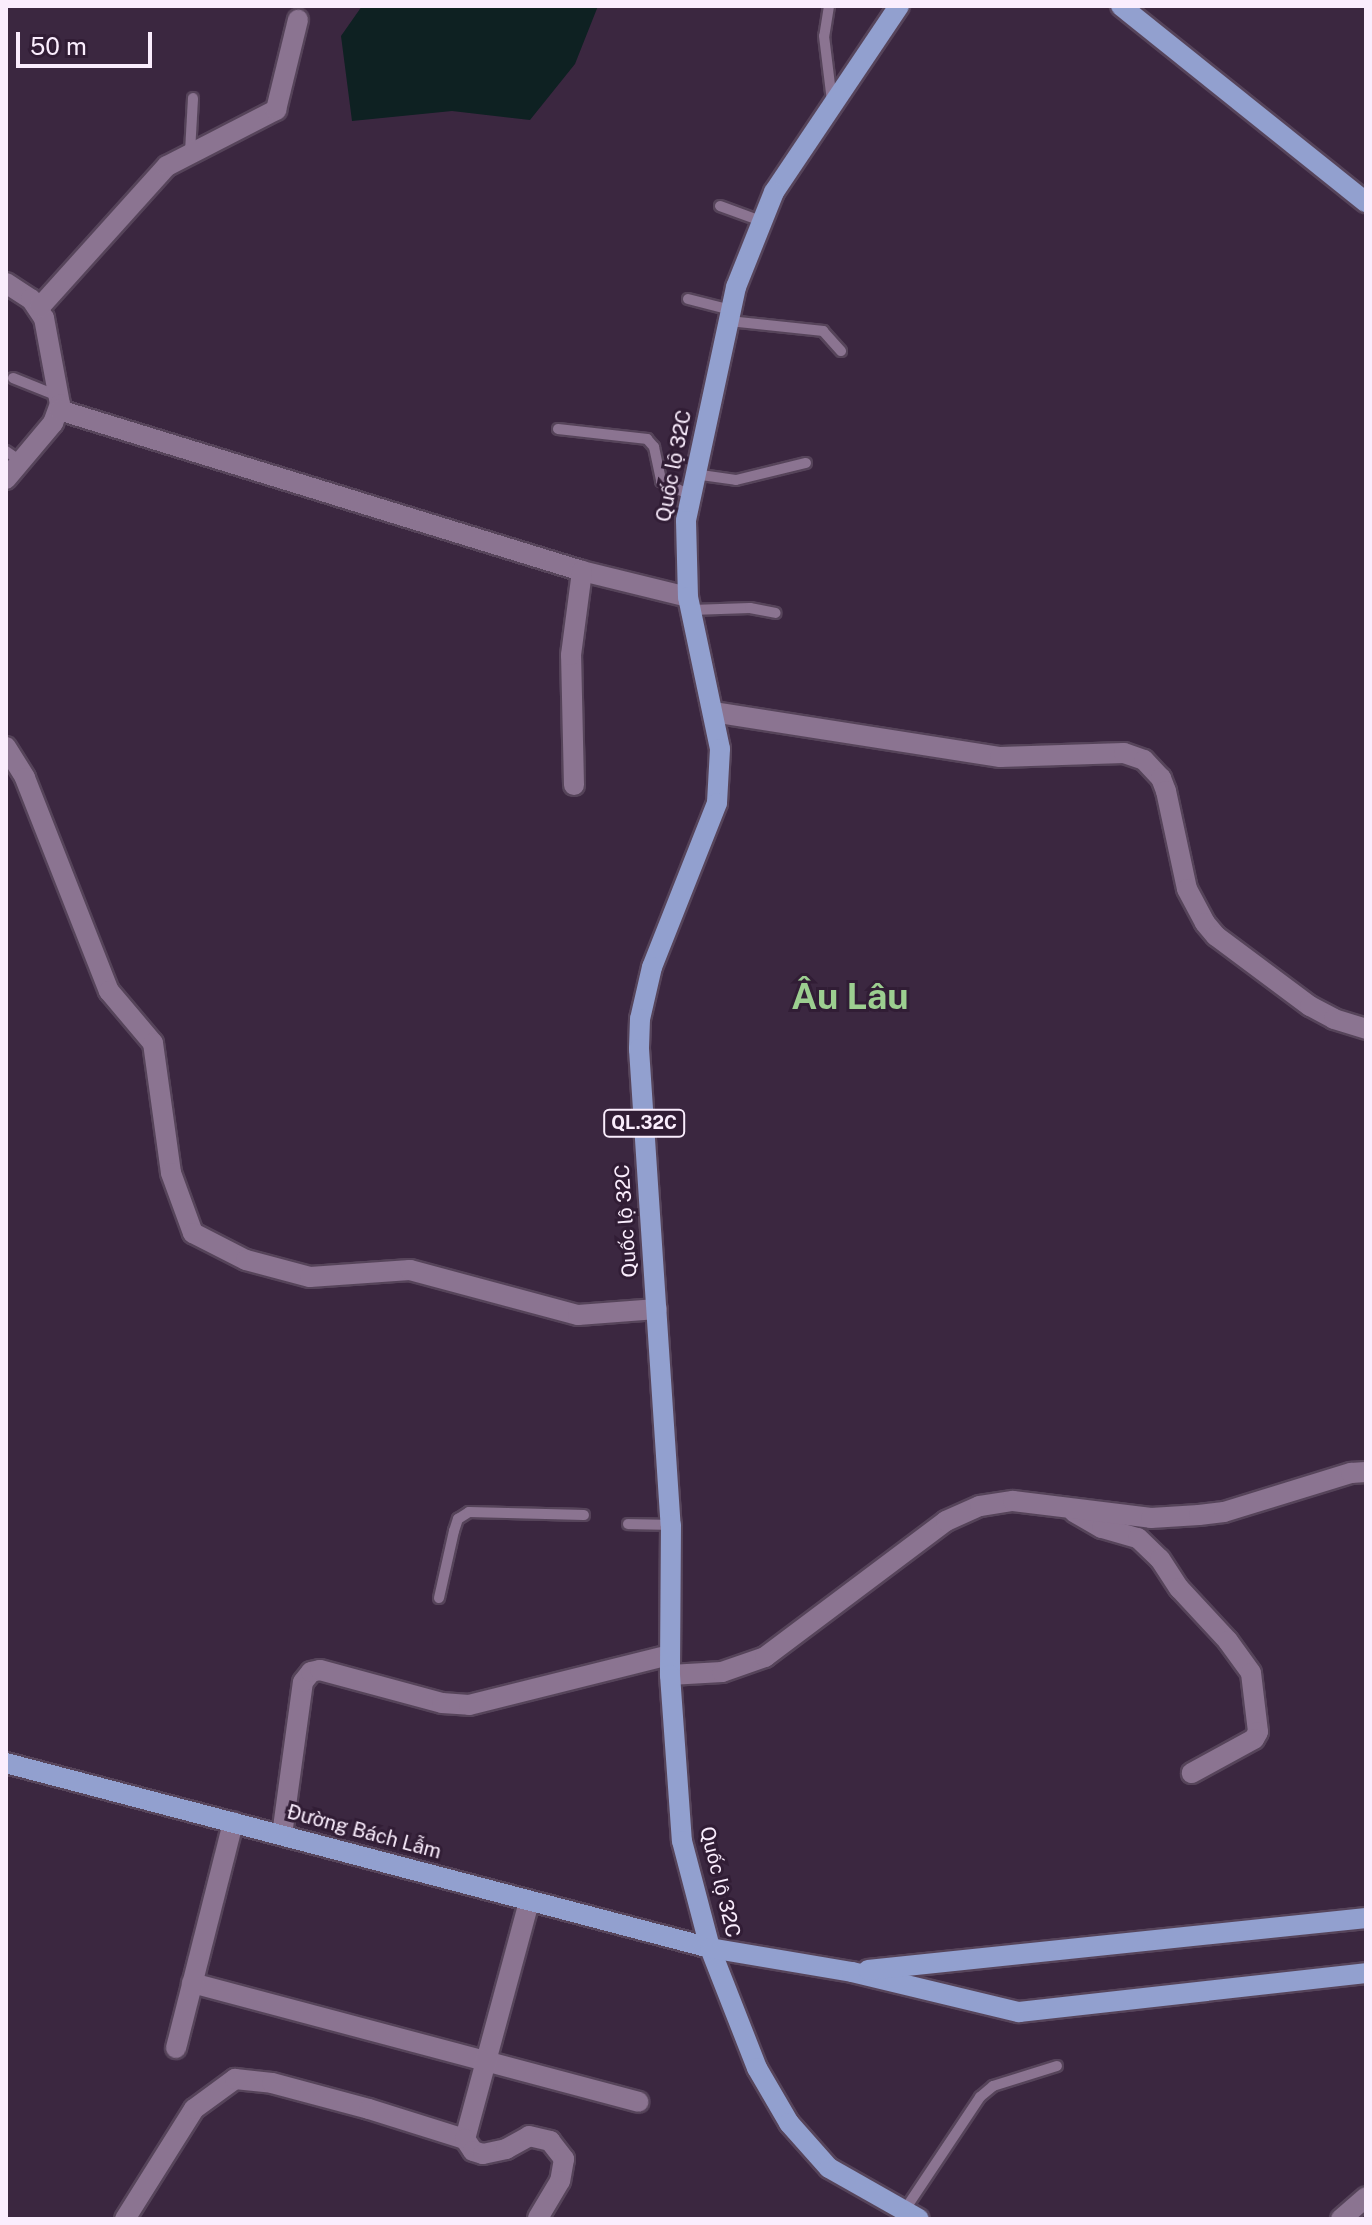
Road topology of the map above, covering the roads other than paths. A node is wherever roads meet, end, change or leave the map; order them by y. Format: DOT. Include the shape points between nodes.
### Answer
graph roads {
  1 [pos="829,6"];
  2 [pos="899,6"];
  3 [pos="1121,6"];
  4 [pos="298,20"];
  5 [pos="193,98"];
  6 [pos="832,103"];
  7 [pos="190,152"];
  8 [pos="1366,202"];
  9 [pos="720,206"];
  10 [pos="761,221"];
  11 [pos="6,283"];
  12 [pos="688,299"];
  13 [pos="39,308"];
  14 [pos="730,316"];
  15 [pos="841,351"];
  16 [pos="13,378"];
  17 [pos="60,403"];
  18 [pos="558,429"];
  19 [pos="13,456"];
  20 [pos="806,463"];
  21 [pos="694,474"];
  22 [pos="6,479"];
  23 [pos="690,495"];
  24 [pos="582,571"];
  25 [pos="690,604"];
  26 [pos="776,613"];
  27 [pos="713,712"];
  28 [pos="6,747"];
  29 [pos="574,785"];
  30 [pos="1366,1029"];
  31 [pos="657,1309"];
  32 [pos="1366,1472"];
  33 [pos="1065,1507"];
  34 [pos="584,1515"];
  35 [pos="628,1524"];
  36 [pos="671,1525"];
  37 [pos="439,1598"];
  38 [pos="670,1665"];
  39 [pos="6,1763"];
  40 [pos="1192,1773"];
  41 [pos="233,1822"];
  42 [pos="282,1835"];
  43 [pos="529,1901"];
  44 [pos="1366,1918"];
  45 [pos="710,1948"];
  46 [pos="852,1972"];
  47 [pos="1366,1973"];
  48 [pos="192,1983"];
  49 [pos="176,2048"];
  50 [pos="486,2061"];
  51 [pos="1057,2066"];
  52 [pos="638,2102"];
  53 [pos="465,2139"];
  54 [pos="1366,2197"];
  55 [pos="911,2215"];
  56 [pos="538,2218"];
  57 [pos="125,2219"];
  58 [pos="1341,2219"];
  1 -- 6 [label="lane" via="824,36"];
  2 -- 6 [label="main road, Quốc lộ 32C / QL.32C"];
  3 -- 8 [label="main road"];
  4 -- 7 [label="street" via="276,110"];
  5 -- 7 [label="lane"];
  6 -- 10 [label="main road, Quốc lộ 32C / QL.32C"];
  7 -- 13 [label="street" via="160,172"];
  9 -- 10 [label="lane"];
  10 -- 14 [label="main road, Quốc lộ 32C / QL.32C"];
  11 -- 13 [label="street"];
  12 -- 14 [label="lane"];
  13 -- 17 [label="street"];
  14 -- 15 [label="lane" via="823,331"];
  14 -- 21 [label="main road, Quốc lộ 32C / QL.32C"];
  16 -- 17 [label="lane"];
  17 -- 19 [label="street" via="49,428"];
  17 -- 24 [label="street"];
  18 -- 23 [label="lane" via="647,439 654,447 661,481"];
  19 -- 22 [label="street"];
  20 -- 21 [label="lane" via="736,480"];
  21 -- 23 [label="main road, Quốc lộ 32C / QL.32C"];
  23 -- 25 [label="main road, Quốc lộ 32C / QL.32C" via="685,561"];
  24 -- 25 [label="street"];
  24 -- 29 [label="street" via="571,655"];
  25 -- 26 [label="lane"];
  25 -- 27 [label="main road, Quốc lộ 32C / QL.32C"];
  27 -- 30 [label="street" via="1000,757 1124,753 1144,760 1166,791 1187,889 1205,923 1310,1006"];
  27 -- 31 [label="main road, Quốc lộ 32C / QL.32C" via="720,749 717,803 652,967 640,1019"];
  28 -- 31 [label="street" via="25,778 109,991 153,1043 171,1173 193,1233 246,1260 310,1277 410,1270 578,1315"];
  31 -- 36 [label="main road, Quốc lộ 32C / QL.32C"];
  32 -- 33 [label="street" via="1211,1514 1151,1518"];
  33 -- 38 [label="street" via="1013,1501 962,1512 765,1657 722,1672"];
  33 -- 40 [label="street" via="1102,1528 1138,1538 1251,1673 1258,1732 1254,1739"];
  34 -- 37 [label="lane" via="469,1512 458,1519"];
  35 -- 36 [label="lane"];
  36 -- 38 [label="main road, Quốc lộ 32C / QL.32C"];
  38 -- 42 [label="street" via="469,1705 311,1672 303,1682"];
  38 -- 45 [label="main road, Quốc lộ 32C / QL.32C" via="682,1841"];
  39 -- 41 [label="main road, Đường Bách Lẫm"];
  41 -- 42 [label="main road, Đường Bách Lẫm"];
  41 -- 48 [label="street"];
  42 -- 43 [label="main road, Đường Bách Lẫm"];
  43 -- 45 [label="main road, Đường Bách Lẫm"];
  43 -- 50 [label="street"];
  44 -- 46 [label="main road"];
  45 -- 46 [label="main road, Đường Bách Lẫm"];
  45 -- 55 [label="main road, Quốc lộ 32C / QL.32C" via="757,2068 789,2123 829,2168"];
  46 -- 47 [label="main road" via="1019,2012"];
  48 -- 49 [label="street"];
  48 -- 50 [label="street"];
  50 -- 52 [label="street"];
  50 -- 53 [label="street"];
  51 -- 55 [label="lane" via="993,2086 980,2097"];
  53 -- 56 [label="street" via="473,2151 483,2154 529,2136 550,2141 564,2159 560,2181"];
  53 -- 57 [label="street" via="302,2090 235,2079 194,2109"];
  54 -- 58 [label="street"];
}
